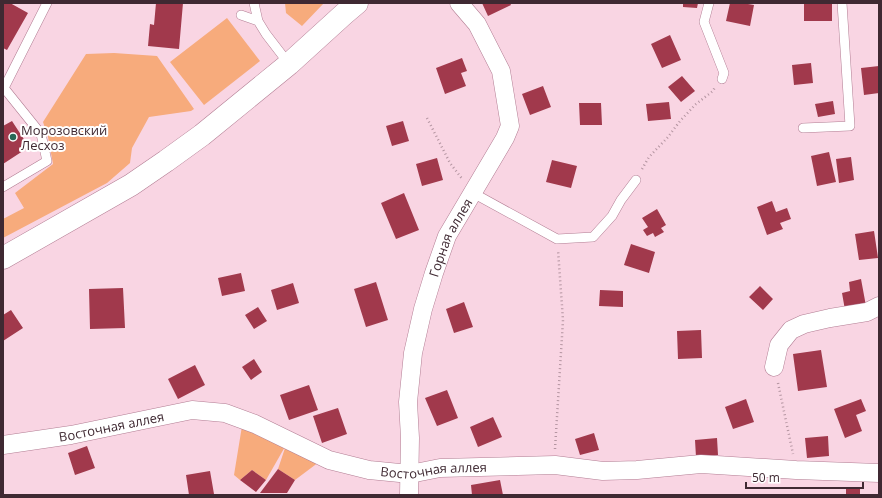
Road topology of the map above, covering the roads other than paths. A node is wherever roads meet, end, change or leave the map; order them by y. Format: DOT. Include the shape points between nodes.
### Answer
graph roads {
  1 [pos="47,3"];
  2 [pos="254,3"];
  3 [pos="357,3"];
  4 [pos="459,3"];
  5 [pos="709,3"];
  6 [pos="842,3"];
  7 [pos="241,15"];
  8 [pos="258,21"];
  9 [pos="289,64"];
  10 [pos="722,79"];
  11 [pos="803,128"];
  12 [pos="636,180"];
  13 [pos="3,187"];
  14 [pos="473,193"];
  15 [pos="3,258"];
  16 [pos="879,306"];
  17 [pos="774,367"];
  18 [pos="3,445"];
  19 [pos="410,474"];
  20 [pos="879,474"];
  21 [pos="409,495"];
  1 -- 13 [label="lane" via="4,88 41,134 47,160"];
  2 -- 8 [label="lane"];
  3 -- 9 [label="main road"];
  4 -- 14 [label="street, Горная аллея" via="477,24 501,71 510,126"];
  5 -- 10 [label="lane" via="704,22 724,73"];
  6 -- 11 [label="lane" via="850,126"];
  7 -- 8 [label="lane"];
  8 -- 9 [label="lane"];
  9 -- 15 [label="main road" via="202,135 131,185"];
  12 -- 14 [label="lane" via="612,216 593,237 557,239"];
  14 -- 19 [label="street, Горная аллея" via="447,236 423,309 413,353 408,402"];
  16 -- 17 [label="street" via="867,312 804,324 791,330 779,345"];
  18 -- 19 [label="street, Восточная аллея" via="71,435 192,410 225,413 248,421 329,460 369,470"];
  19 -- 20 [label="street, Восточная аллея" via="440,468 555,466 603,471 701,464"];
  19 -- 21 [label="street, Горная аллея"];
}
